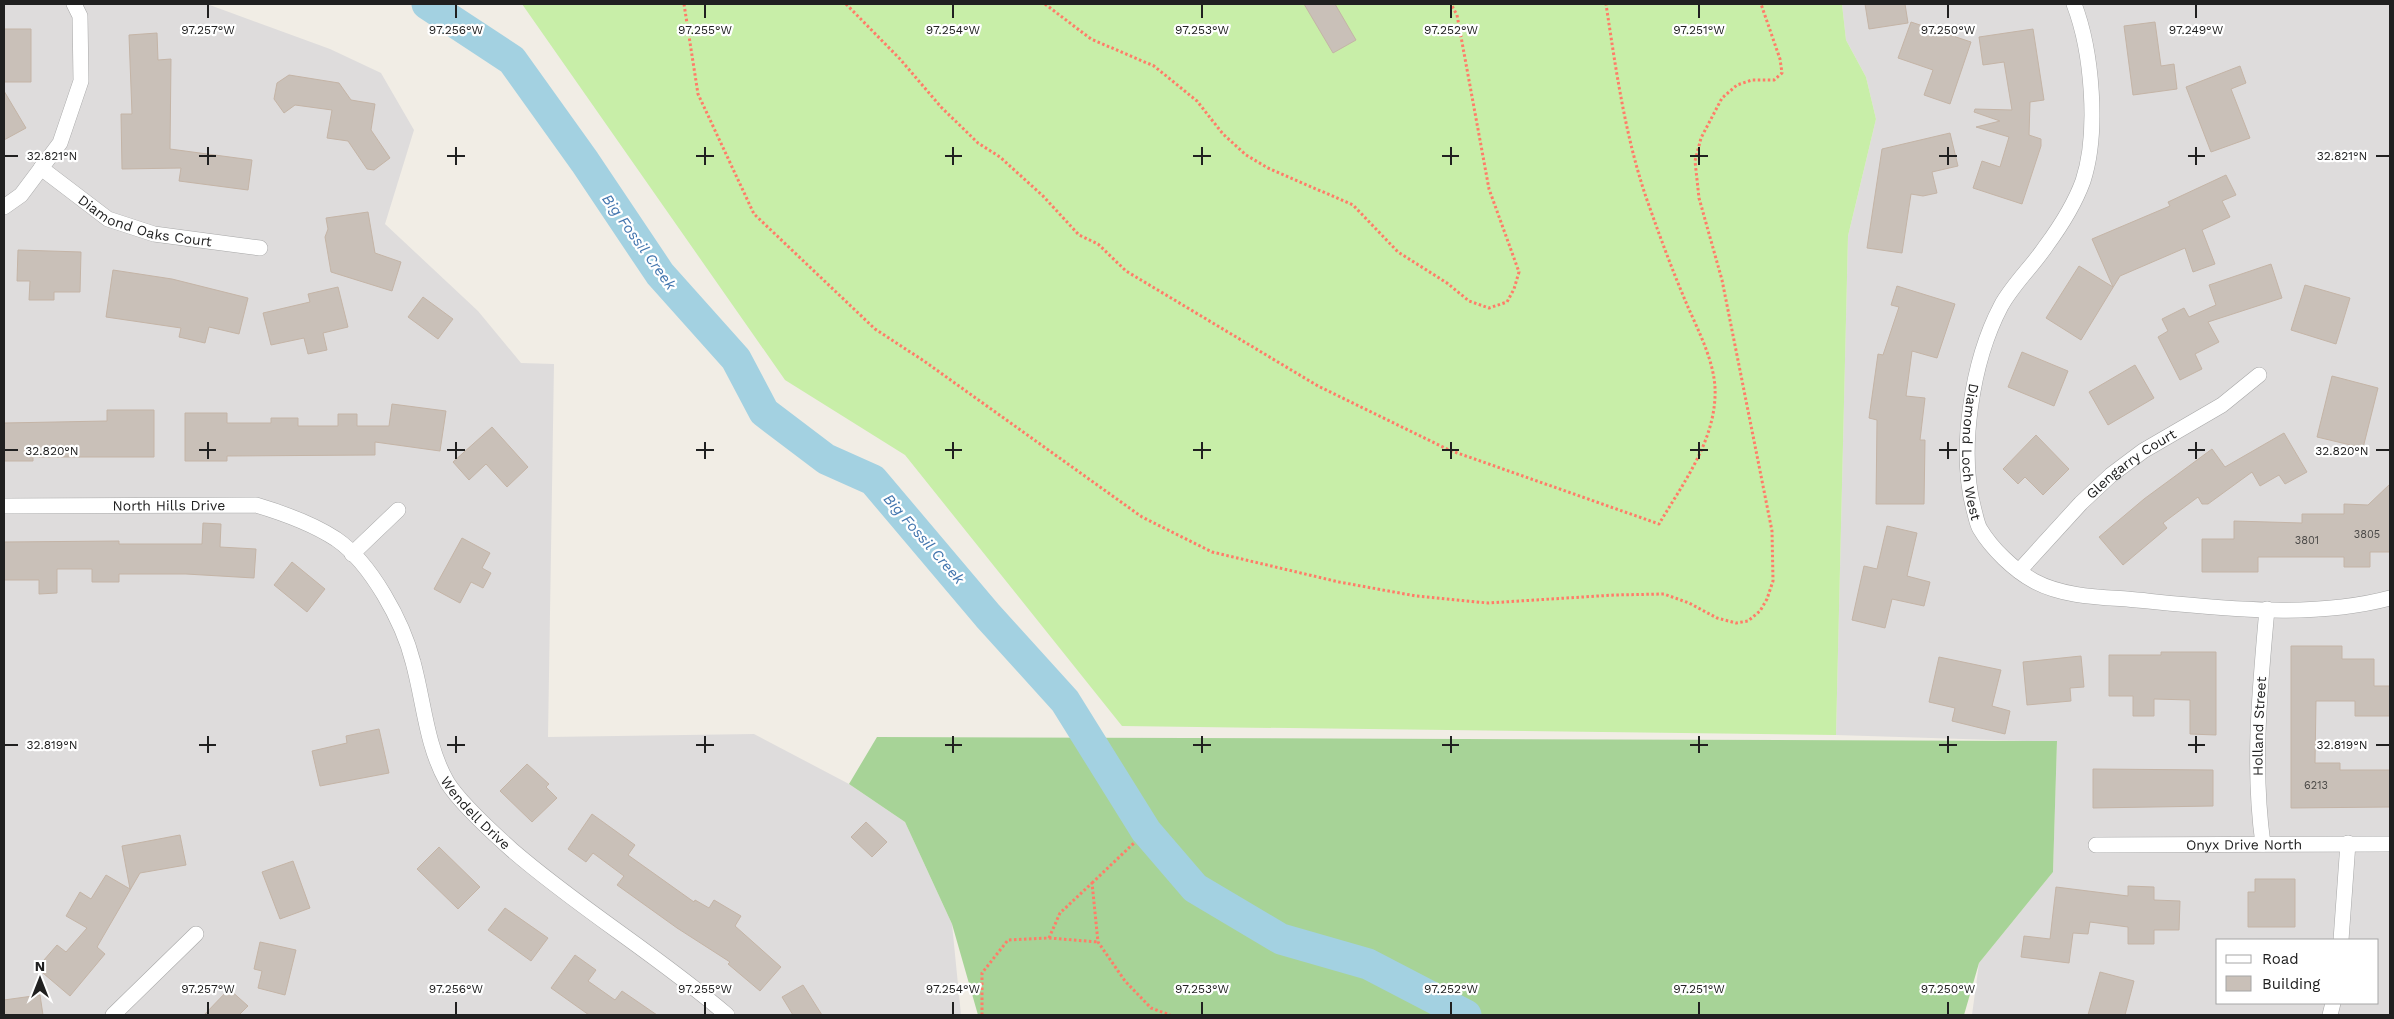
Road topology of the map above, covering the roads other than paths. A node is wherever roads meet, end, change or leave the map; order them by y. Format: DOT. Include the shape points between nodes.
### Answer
graph roads {
  1 [pos="74,4"];
  2 [pos="2074,4"];
  3 [pos="42,168"];
  4 [pos="4,207"];
  5 [pos="260,248"];
  6 [pos="2259,375"];
  7 [pos="4,506"];
  8 [pos="398,510"];
  9 [pos="328,535"];
  10 [pos="352,554"];
  11 [pos="2020,571"];
  12 [pos="2390,598"];
  13 [pos="2267,609"];
  14 [pos="2348,843"];
  15 [pos="2096,844"];
  16 [pos="2263,844"];
  17 [pos="2390,844"];
  18 [pos="196,934"];
  19 [pos="2341,939"];
  20 [pos="113,1015"];
  21 [pos="728,1015"];
  1 -- 3 [label="street" via="80,16 81,81 60,143"];
  2 -- 11 [label="street, Diamond Loch West" via="2088,52 2092,93 2088,163 2067,214 2001,307 1978,370 1967,436 1967,468 1979,527 1990,543"];
  3 -- 4 [label="street" via="21,195"];
  3 -- 5 [label="street, Diamond Oaks Court" via="108,219 154,234"];
  6 -- 11 [label="street, Glengarry Court" via="2222,406 2143,451 2111,475 2081,503"];
  7 -- 9 [label="street, North Hills Drive" via="256,505"];
  8 -- 10 [label="street"];
  9 -- 10 [label="street, Wendell Drive"];
  10 -- 21 [label="street, Wendell Drive" via="383,594 398,622 413,661 430,740 447,782 488,829 543,877 686,980"];
  11 -- 13 [label="street, Diamond Loch West" via="2036,582 2080,595 2233,609"];
  12 -- 13 [label="street, Diamond Loch West" via="2357,604"];
  13 -- 16 [label="street, Holland Street" via="2257,754"];
  14 -- 16 [label="street, Onyx Drive North"];
  14 -- 17 [label="street, Onyx Drive North"];
  14 -- 19 [label="street"];
  15 -- 16 [label="street, Onyx Drive North"];
  18 -- 20 [label="street"];
}
